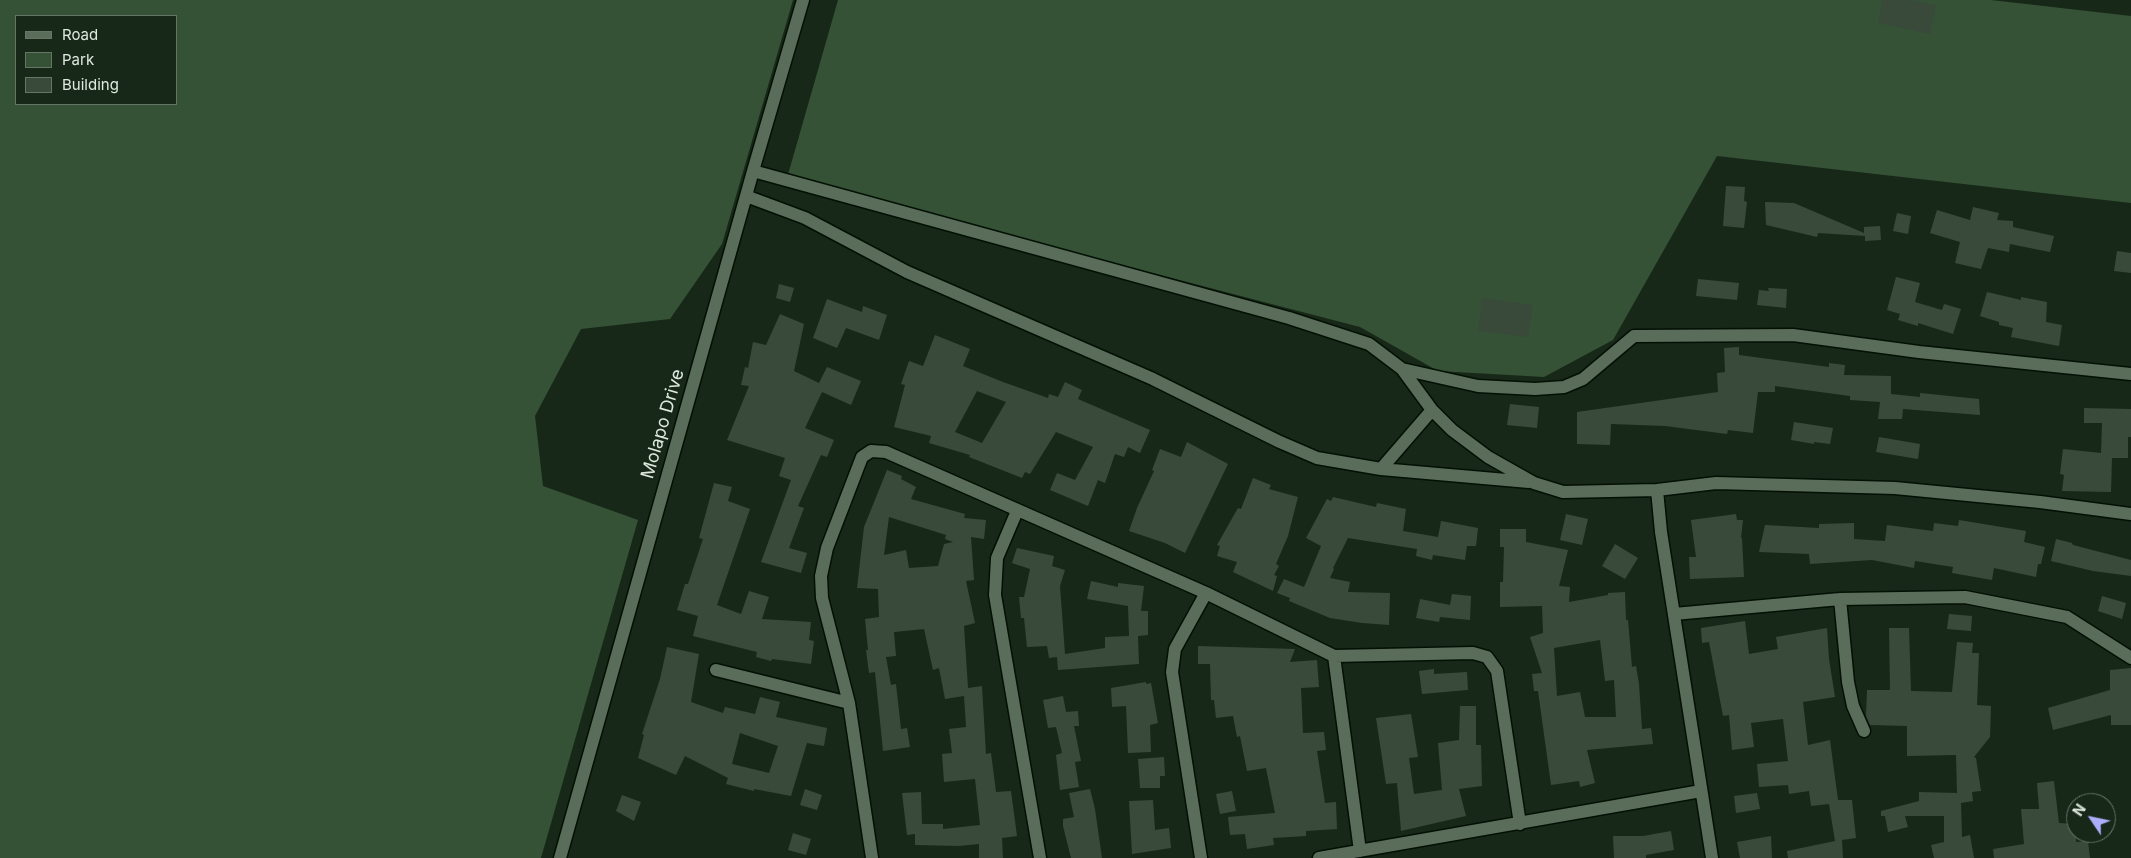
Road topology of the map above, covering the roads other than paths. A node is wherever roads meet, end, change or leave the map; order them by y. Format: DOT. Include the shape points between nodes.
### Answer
graph roads {
  1 [pos="803,0"];
  2 [pos="753,171"];
  3 [pos="746,196"];
  4 [pos="1402,369"];
  5 [pos="2131,374"];
  6 [pos="1432,410"];
  7 [pos="1381,468"];
  8 [pos="1534,482"];
  9 [pos="1657,490"];
  10 [pos="1017,510"];
  11 [pos="2131,514"];
  12 [pos="1206,593"];
  13 [pos="1840,599"];
  14 [pos="1674,614"];
  15 [pos="1334,656"];
  16 [pos="2131,658"];
  17 [pos="716,670"];
  18 [pos="849,703"];
  19 [pos="1864,731"];
  20 [pos="1701,791"];
  21 [pos="1520,824"];
  22 [pos="1360,851"];
  23 [pos="560,858"];
  24 [pos="872,858"];
  25 [pos="1040,858"];
  26 [pos="1201,858"];
  27 [pos="1319,858"];
  28 [pos="1712,858"];
  1 -- 2 [label="street, Molapo Drive"];
  2 -- 3 [label="street, Molapo Drive"];
  2 -- 4 [label="street" via="1315,326 1369,344"];
  3 -- 7 [label="street" via="805,218 907,272 1153,379 1288,446 1317,458"];
  3 -- 23 [label="street, Molapo Drive"];
  4 -- 5 [label="street" via="1478,386 1535,389 1564,386 1582,379 1634,336 1784,335"];
  4 -- 6 [label="street"];
  6 -- 7 [label="street"];
  6 -- 8 [label="street" via="1488,457"];
  7 -- 8 [label="street"];
  8 -- 9 [label="street" via="1562,492"];
  9 -- 11 [label="street" via="1716,483 1895,488"];
  9 -- 14 [label="street"];
  10 -- 12 [label="street"];
  10 -- 18 [label="street" via="886,452 871,451 862,458 826,548 821,576 822,598"];
  10 -- 25 [label="street" via="997,558 995,595"];
  12 -- 15 [label="street"];
  12 -- 26 [label="street" via="1175,650 1172,672"];
  13 -- 14 [label="street"];
  13 -- 16 [label="street" via="1965,597 2066,617"];
  13 -- 19 [label="street" via="1848,682 1853,706"];
  14 -- 20 [label="street"];
  15 -- 21 [label="street" via="1473,652 1492,661 1497,671"];
  15 -- 22 [label="street"];
  17 -- 18 [label="street"];
  18 -- 24 [label="street"];
  20 -- 21 [label="street"];
  20 -- 28 [label="street"];
  21 -- 22 [label="street"];
  22 -- 27 [label="street"];
}
